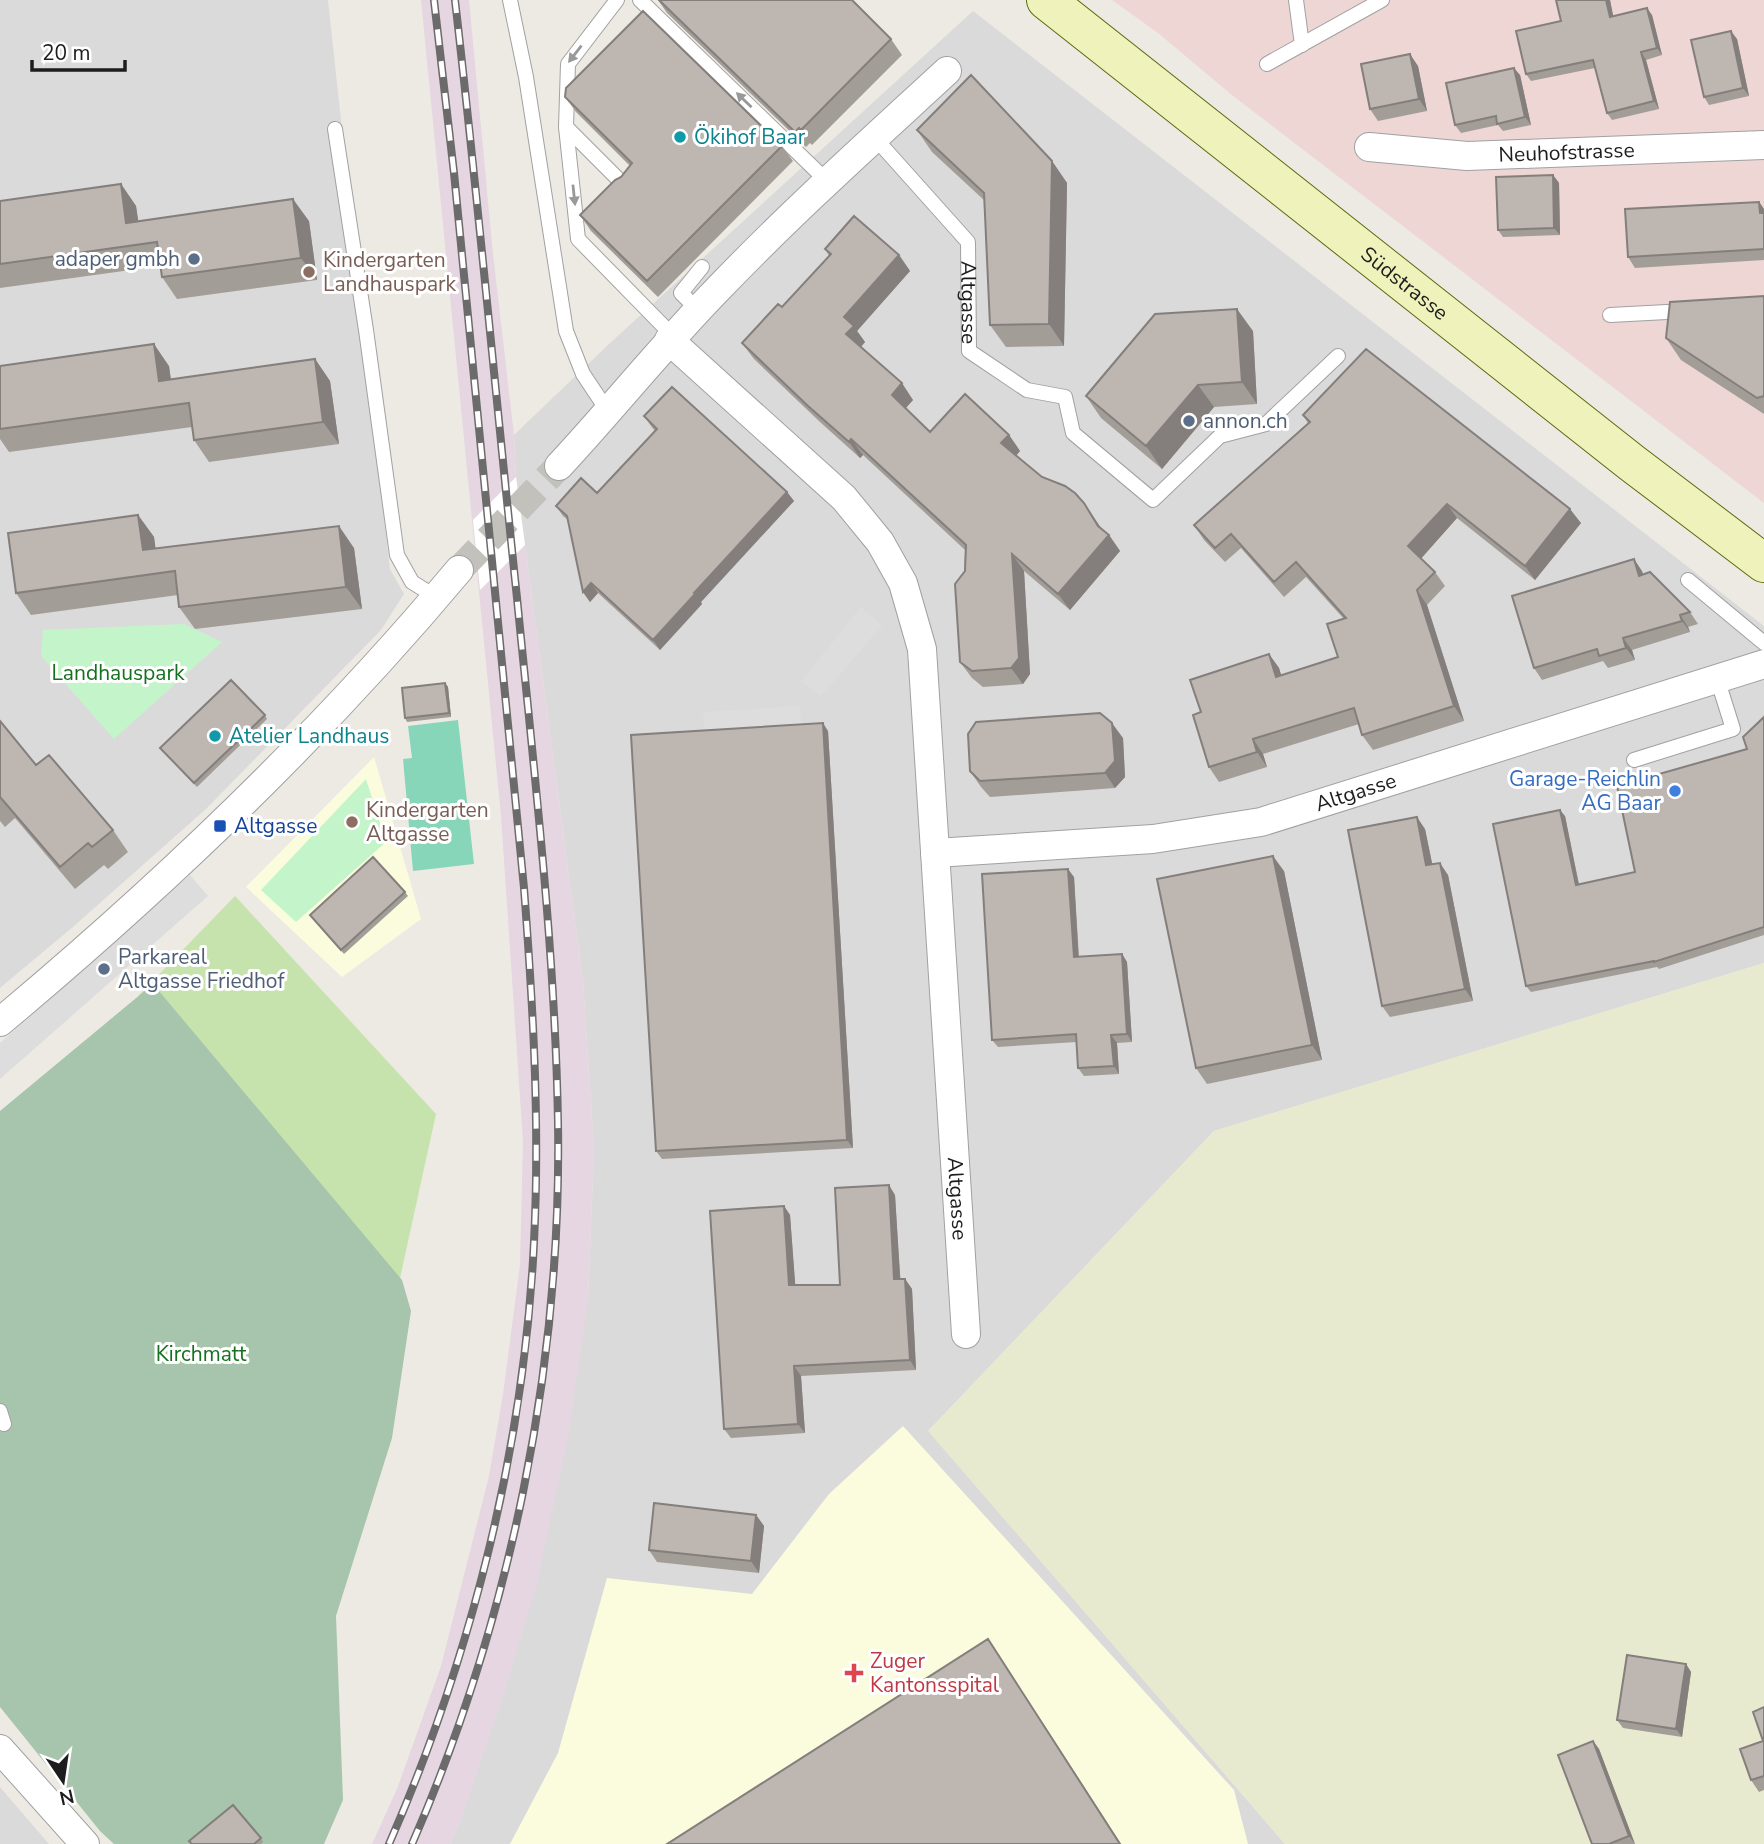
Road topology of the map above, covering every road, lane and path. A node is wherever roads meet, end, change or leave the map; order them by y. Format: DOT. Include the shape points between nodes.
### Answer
graph roads {
  1 [pos="510,0"];
  2 [pos="617,0"];
  3 [pos="640,0"];
  4 [pos="1046,0"];
  5 [pos="1296,0"];
  6 [pos="1381,0"];
  7 [pos="1302,45"];
  8 [pos="1267,64"];
  9 [pos="947,71"];
  10 [pos="566,127"];
  11 [pos="335,130"];
  12 [pos="875,138"];
  13 [pos="1764,145"];
  14 [pos="1369,147"];
  15 [pos="828,181"];
  16 [pos="625,186"];
  17 [pos="702,267"];
  18 [pos="698,310"];
  19 [pos="1700,310"];
  20 [pos="1610,315"];
  21 [pos="671,338"];
  22 [pos="1338,356"];
  23 [pos="609,413"];
  24 [pos="559,466"];
  25 [pos="1764,563"];
  26 [pos="459,570"];
  27 [pos="1688,580"];
  28 [pos="436,597"];
  29 [pos="1764,643"];
  30 [pos="1764,664"];
  31 [pos="1717,678"];
  32 [pos="1634,760"];
  33 [pos="935,853"];
  34 [pos="0,1022"];
  35 [pos="966,1334"];
  36 [pos="0,1749"];
  37 [pos="85,1844"];
  1 -- 23 [label="lane" via="566,331 583,374"];
  2 -- 10 [label="lane, one-way" via="568,64"];
  15 -- 3 [label="lane, one-way"];
  4 -- 25 [label="main road, Südstrasse"];
  5 -- 7 [label="lane"];
  6 -- 7 [label="lane"];
  7 -- 8 [label="lane"];
  9 -- 12 [label="street"];
  10 -- 16 [label="lane"];
  10 -- 21 [label="lane, one-way" via="578,239"];
  11 -- 28 [label="lane" via="397,555 412,582"];
  12 -- 15 [label="street"];
  12 -- 22 [label="lane, Altgasse" via="968,242 970,351 1027,390 1065,397 1073,433 1153,500 1220,436 1266,424"];
  13 -- 14 [label="street, Neuhofstrasse" via="1467,156"];
  15 -- 18 [label="street"];
  17 -- 18 [label="lane" via="681,293"];
  18 -- 21 [label="street"];
  19 -- 20 [label="lane"];
  21 -- 23 [label="street"];
  21 -- 33 [label="street, Altgasse" via="844,498 880,542 903,583 922,649"];
  23 -- 24 [label="street"];
  26 -- 28 [label="street"];
  27 -- 29 [label="lane"];
  28 -- 34 [label="street" via="359,687 220,826"];
  30 -- 31 [label="street, Altgasse"];
  31 -- 32 [label="lane" via="1733,729"];
  31 -- 33 [label="street, Altgasse" via="1261,822 1153,839"];
  33 -- 35 [label="street, Altgasse"];
  36 -- 37 [label="street"];
}
